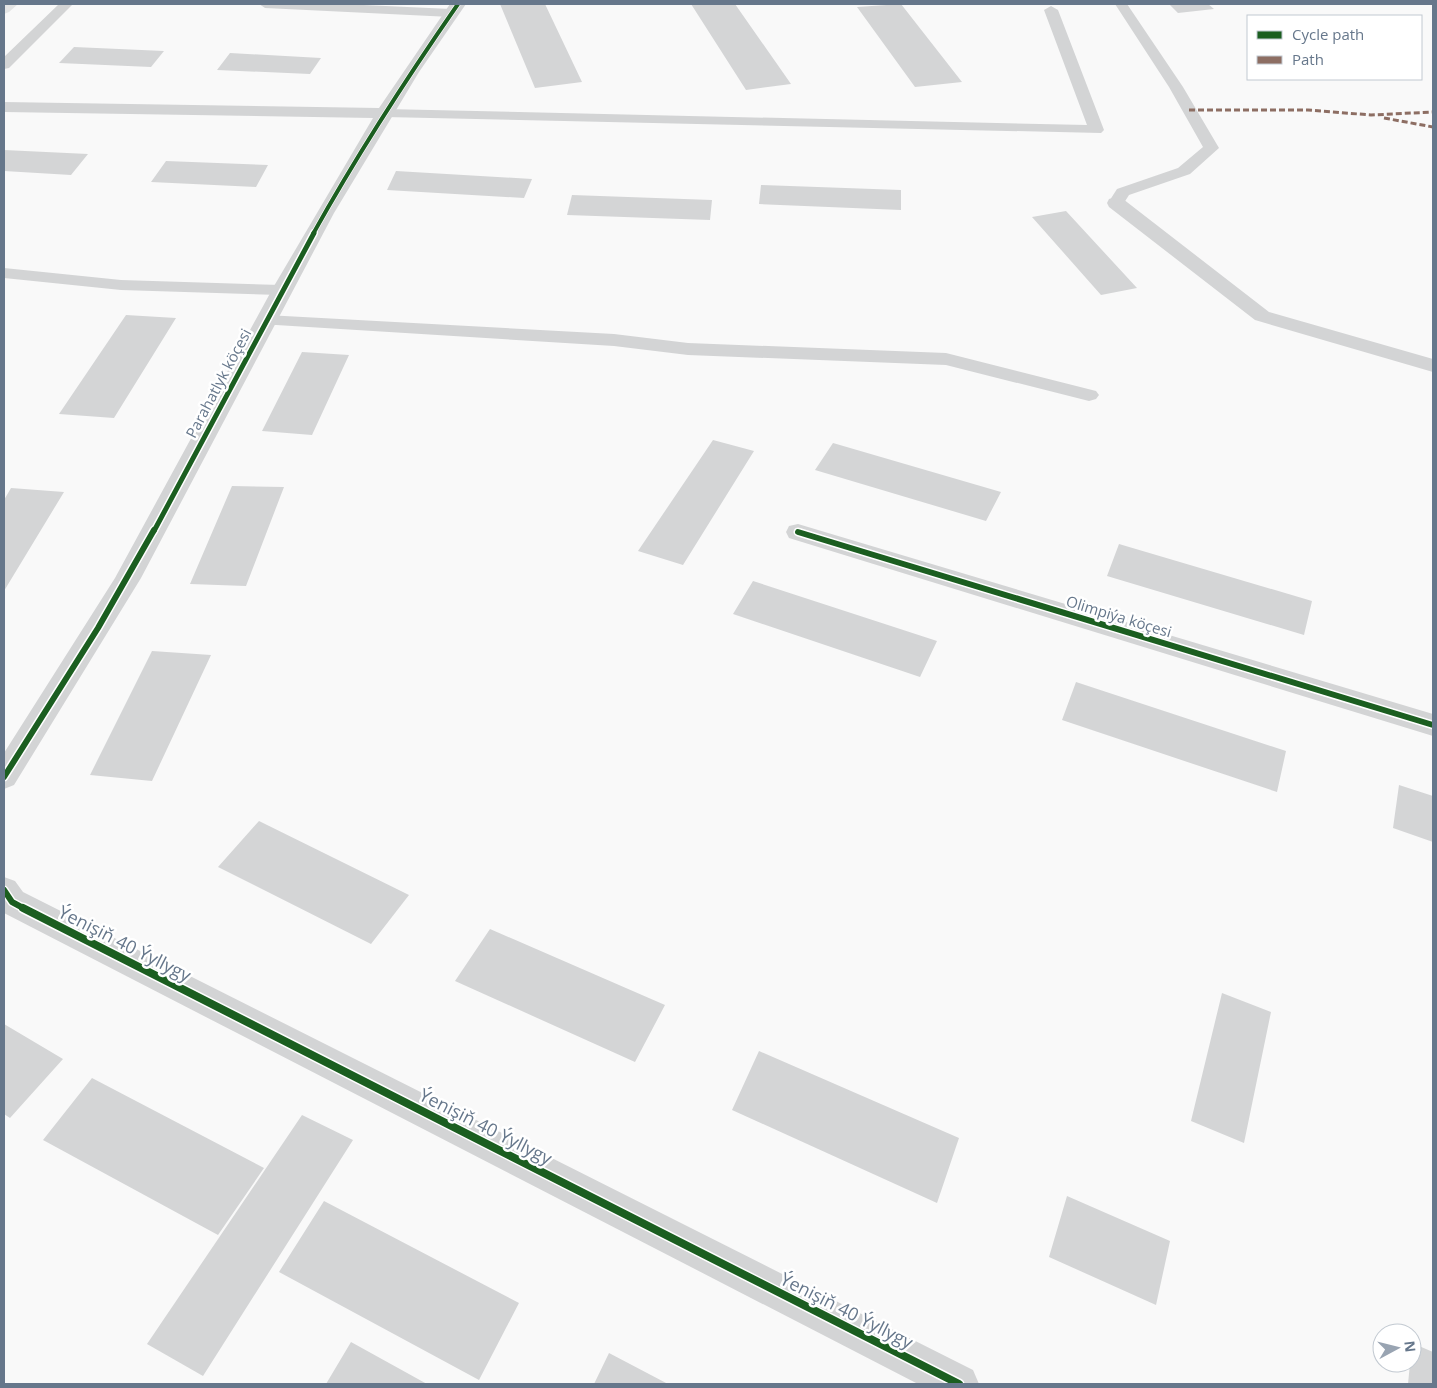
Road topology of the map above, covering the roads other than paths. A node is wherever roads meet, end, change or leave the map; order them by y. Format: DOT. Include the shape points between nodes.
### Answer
graph roads {
  1 [pos="10,4"];
  2 [pos="66,4"];
  3 [pos="265,4"];
  4 [pos="1121,4"];
  5 [pos="455,8"];
  6 [pos="4,9"];
  7 [pos="1051,10"];
  8 [pos="4,65"];
  9 [pos="4,107"];
  10 [pos="385,112"];
  11 [pos="1116,203"];
  12 [pos="4,273"];
  13 [pos="281,290"];
  14 [pos="266,320"];
  15 [pos="1433,366"];
  16 [pos="1089,395"];
  17 [pos="798,532"];
  18 [pos="1433,725"];
  19 [pos="4,777"];
  20 [pos="4,890"];
  21 [pos="959,1384"];
  1 -- 6 [label="street"];
  2 -- 8 [label="lane"];
  3 -- 5 [label="lane"];
  4 -- 11 [label="lane" via="1176,87 1211,148 1184,171 1123,192"];
  5 -- 10 [label="street, Parahatlyk köçesi"];
  7 -- 10 [label="lane" via="1096,130"];
  9 -- 10 [label="street"];
  10 -- 13 [label="street, Parahatlyk köçesi"];
  11 -- 15 [label="street" via="1262,316"];
  12 -- 13 [label="lane" via="121,285"];
  13 -- 14 [label="street, Parahatlyk köçesi"];
  14 -- 16 [label="lane" via="614,340 688,348 946,359"];
  14 -- 19 [label="street, Parahatlyk köçesi" via="127,580"];
  17 -- 18 [label="street, Olimpiýa köçesi"];
  20 -- 21 [label="street, Ýenişiň 40 Ýyllygy" via="12,902"];
}
